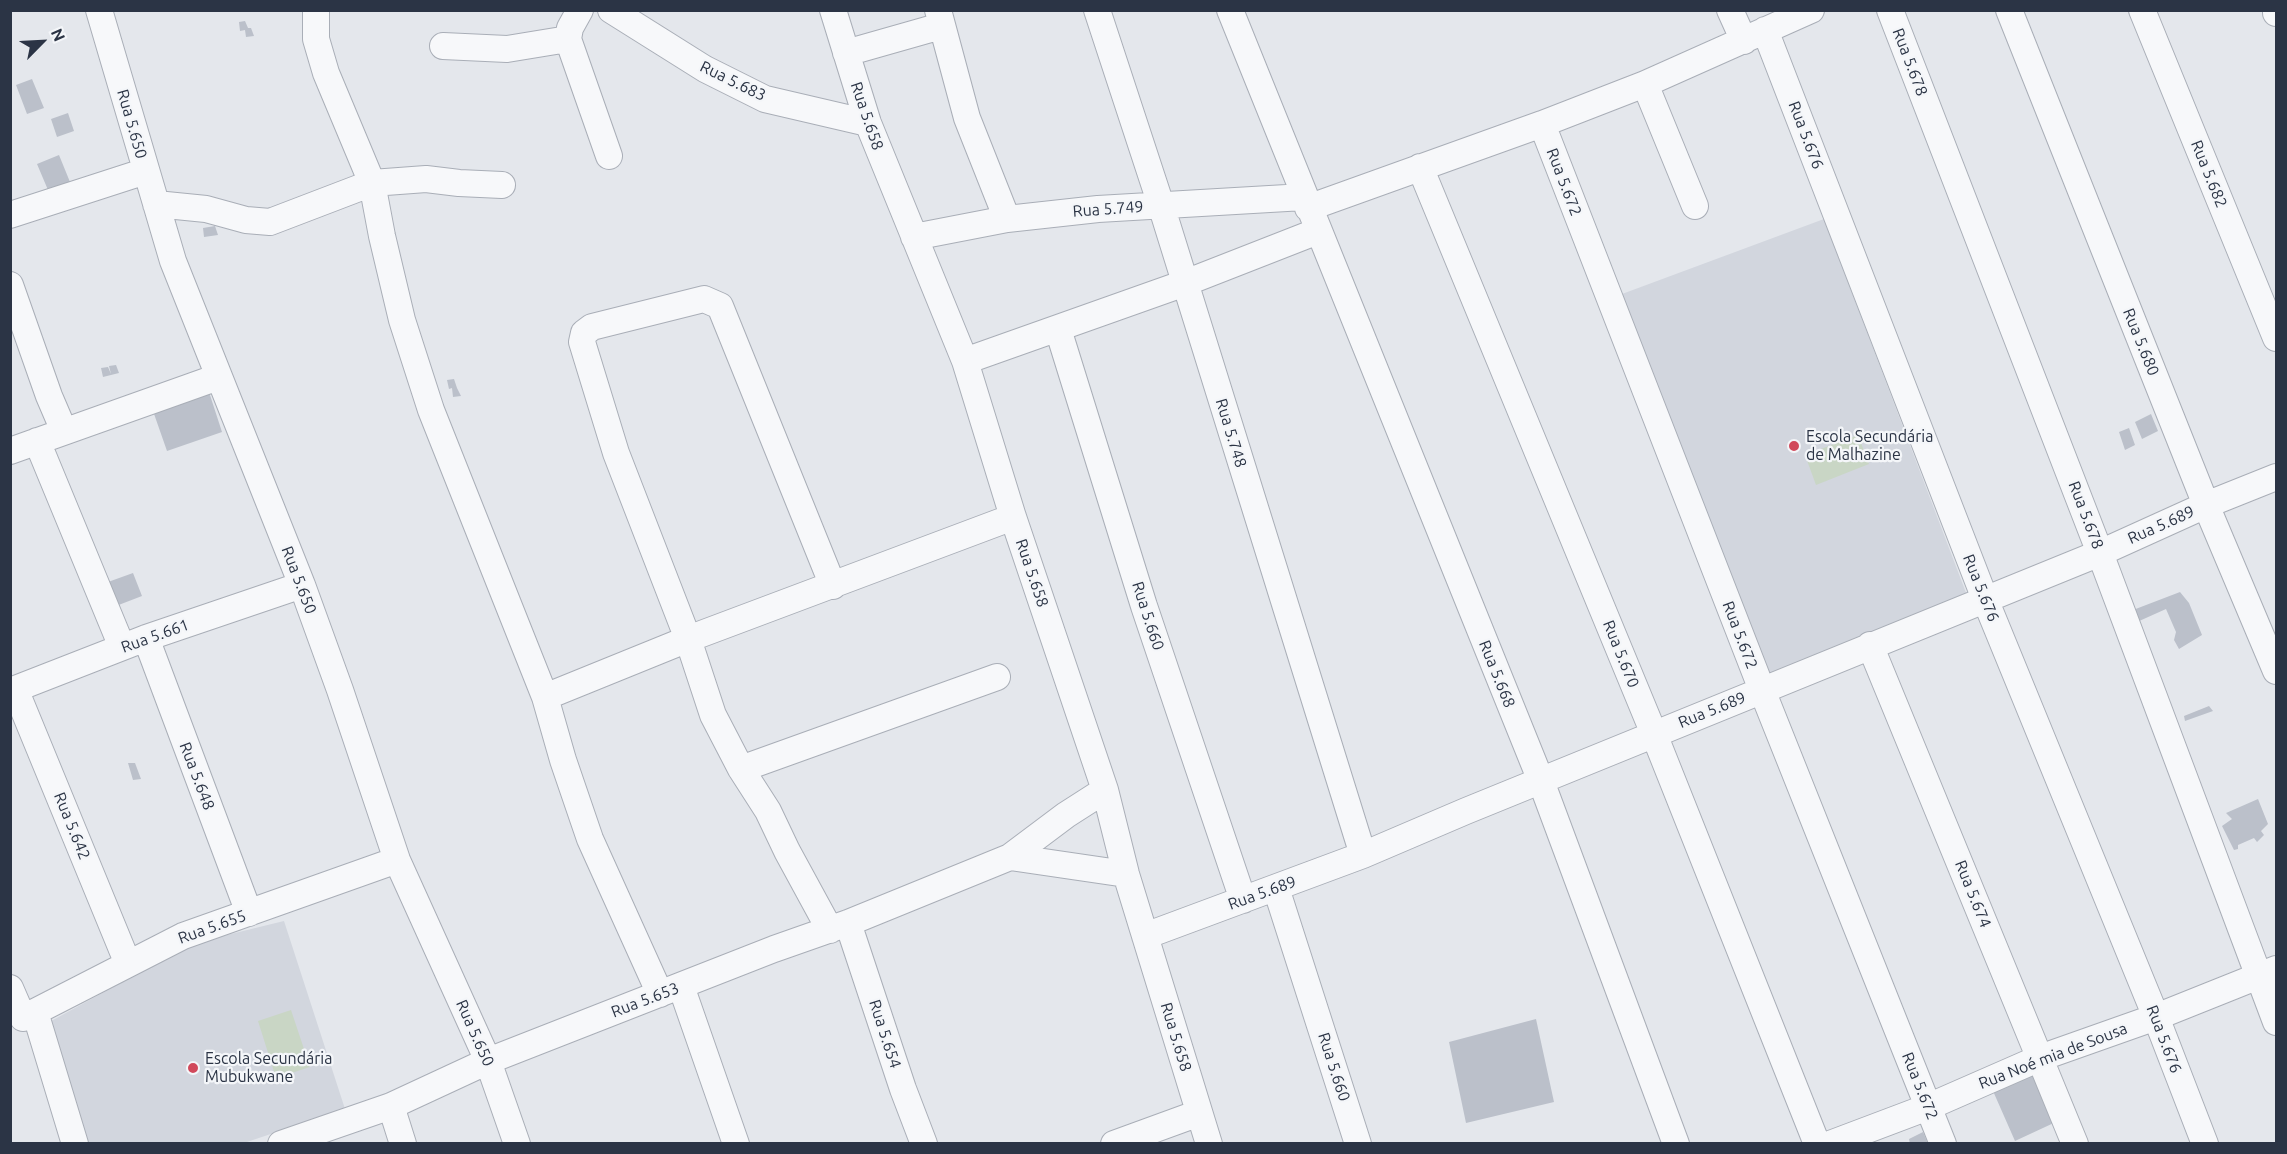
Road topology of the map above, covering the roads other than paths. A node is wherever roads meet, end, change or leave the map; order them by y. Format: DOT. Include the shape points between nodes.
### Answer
graph roads {
  1 [pos="99,10"];
  2 [pos="316,10"];
  3 [pos="580,10"];
  4 [pos="611,10"];
  5 [pos="833,10"];
  6 [pos="1097,10"];
  7 [pos="1230,10"];
  8 [pos="1730,10"];
  9 [pos="1811,10"];
  10 [pos="1890,10"];
  11 [pos="2009,10"];
  12 [pos="2142,10"];
  13 [pos="940,18"];
  14 [pos="1755,35"];
  15 [pos="568,39"];
  16 [pos="443,46"];
  17 [pos="846,53"];
  18 [pos="1645,84"];
  19 [pos="868,123"];
  20 [pos="1542,124"];
  21 [pos="609,156"];
  22 [pos="1420,167"];
  23 [pos="146,171"];
  24 [pos="372,183"];
  25 [pos="502,185"];
  26 [pos="156,204"];
  27 [pos="1161,205"];
  28 [pos="1695,206"];
  29 [pos="1310,212"];
  30 [pos="10,215"];
  31 [pos="1007,219"];
  32 [pos="914,237"];
  33 [pos="1185,283"];
  34 [pos="10,285"];
  35 [pos="1058,329"];
  36 [pos="2277,338"];
  37 [pos="965,361"];
  38 [pos="218,376"];
  39 [pos="64,431"];
  40 [pos="37,441"];
  41 [pos="10,451"];
  42 [pos="2277,477"];
  43 [pos="2206,505"];
  44 [pos="1013,517"];
  45 [pos="2100,552"];
  46 [pos="302,585"];
  47 [pos="833,586"];
  48 [pos="1985,599"];
  49 [pos="146,638"];
  50 [pos="688,639"];
  51 [pos="1870,645"];
  52 [pos="122,647"];
  53 [pos="2277,671"];
  54 [pos="998,677"];
  55 [pos="13,690"];
  56 [pos="1762,690"];
  57 [pos="545,698"];
  58 [pos="1654,735"];
  59 [pos="741,769"];
  60 [pos="1541,781"];
  61 [pos="1105,790"];
  62 [pos="1363,855"];
  63 [pos="1010,857"];
  64 [pos="397,860"];
  65 [pos="1126,874"];
  66 [pos="1276,888"];
  67 [pos="1243,900"];
  68 [pos="249,913"];
  69 [pos="839,926"];
  70 [pos="1145,936"];
  71 [pos="128,964"];
  72 [pos="2268,973"];
  73 [pos="10,988"];
  74 [pos="670,990"];
  75 [pos="23,1017"];
  76 [pos="2156,1017"];
  77 [pos="2277,1022"];
  78 [pos="2040,1058"];
  79 [pos="488,1061"];
  80 [pos="391,1106"];
  81 [pos="1928,1107"];
  82 [pos="1199,1113"];
  83 [pos="75,1143"];
  84 [pos="280,1143"];
  85 [pos="404,1143"];
  86 [pos="517,1143"];
  87 [pos="736,1143"];
  88 [pos="924,1143"];
  89 [pos="1114,1143"];
  90 [pos="1209,1143"];
  91 [pos="1358,1143"];
  92 [pos="1676,1143"];
  93 [pos="1817,1143"];
  94 [pos="1830,1143"];
  95 [pos="1943,1143"];
  96 [pos="2075,1143"];
  97 [pos="2205,1143"];
  1 -- 23 [label="street, Rua 5.650"];
  2 -- 24 [label="street" via="316,39 326,73"];
  3 -- 15 [label="street"];
  4 -- 19 [label="street, Rua 5.683" via="705,69 765,99"];
  5 -- 17 [label="street, Rua 5.658"];
  6 -- 27 [label="street, Rua 5.748"];
  7 -- 29 [label="street"];
  8 -- 14 [label="street, Rua 5.676"];
  9 -- 14 [label="street"];
  10 -- 45 [label="street, Rua 5.678"];
  11 -- 43 [label="street, Rua 5.680"];
  12 -- 36 [label="street, Rua 5.682"];
  13 -- 17 [label="street"];
  13 -- 31 [label="street" via="967,118"];
  14 -- 18 [label="street"];
  14 -- 48 [label="street, Rua 5.676"];
  15 -- 16 [label="street" via="507,49"];
  15 -- 21 [label="street"];
  17 -- 19 [label="street, Rua 5.658"];
  18 -- 20 [label="street"];
  18 -- 28 [label="street"];
  19 -- 32 [label="street, Rua 5.658"];
  20 -- 22 [label="street"];
  20 -- 56 [label="street, Rua 5.672"];
  22 -- 29 [label="street"];
  22 -- 58 [label="street, Rua 5.670"];
  23 -- 26 [label="street, Rua 5.650"];
  23 -- 30 [label="street"];
  24 -- 25 [label="street" via="426,179"];
  24 -- 26 [label="street" via="270,222"];
  24 -- 57 [label="street" via="402,320 431,410"];
  26 -- 38 [label="street, Rua 5.650" via="173,261"];
  27 -- 29 [label="street, Rua 5.749"];
  27 -- 31 [label="street, Rua 5.749"];
  27 -- 33 [label="street, Rua 5.748"];
  29 -- 33 [label="street"];
  29 -- 60 [label="street, Rua 5.668"];
  31 -- 32 [label="street, Rua 5.749"];
  32 -- 37 [label="street, Rua 5.658"];
  33 -- 35 [label="street"];
  33 -- 62 [label="street, Rua 5.748"];
  34 -- 39 [label="street"];
  35 -- 37 [label="street"];
  35 -- 67 [label="street, Rua 5.660" via="1144,606"];
  37 -- 44 [label="street, Rua 5.658"];
  38 -- 39 [label="street"];
  38 -- 46 [label="street, Rua 5.650"];
  39 -- 40 [label="street"];
  40 -- 41 [label="street"];
  40 -- 52 [label="street"];
  42 -- 43 [label="street, Rua 5.689"];
  43 -- 45 [label="street, Rua 5.689"];
  43 -- 53 [label="street, Rua 5.680"];
  44 -- 47 [label="street"];
  44 -- 61 [label="street, Rua 5.658"];
  45 -- 48 [label="street, Rua 5.689"];
  45 -- 72 [label="street, Rua 5.678"];
  46 -- 49 [label="street, Rua 5.661"];
  46 -- 64 [label="street, Rua 5.650"];
  47 -- 50 [label="street"];
  47 -- 50 [label="street, Rua 5.654" via="720,306 705,299 592,327 584,333 582,342 616,453"];
  48 -- 51 [label="street, Rua 5.689"];
  48 -- 76 [label="street, Rua 5.676"];
  49 -- 52 [label="street, Rua 5.661"];
  49 -- 68 [label="street, Rua 5.648"];
  50 -- 57 [label="street"];
  50 -- 59 [label="street, Rua 5.654" via="713,715"];
  51 -- 56 [label="street, Rua 5.689"];
  51 -- 78 [label="street, Rua 5.674"];
  52 -- 55 [label="street, Rua 5.661"];
  54 -- 59 [label="street"];
  55 -- 71 [label="street, Rua 5.642"];
  56 -- 58 [label="street, Rua 5.689"];
  56 -- 81 [label="street, Rua 5.672"];
  57 -- 74 [label="street" via="590,839"];
  58 -- 60 [label="street, Rua 5.689"];
  58 -- 93 [label="street, Rua 5.670"];
  59 -- 69 [label="street, Rua 5.654" via="787,851"];
  60 -- 62 [label="street, Rua 5.689"];
  60 -- 92 [label="street, Rua 5.668"];
  61 -- 63 [label="street, Rua 5.653"];
  61 -- 65 [label="street, Rua 5.658"];
  62 -- 66 [label="street, Rua 5.689"];
  63 -- 65 [label="street"];
  63 -- 69 [label="street, Rua 5.653"];
  64 -- 68 [label="street, Rua 5.655"];
  64 -- 79 [label="street, Rua 5.650"];
  65 -- 70 [label="street, Rua 5.658"];
  66 -- 67 [label="street, Rua 5.689"];
  66 -- 91 [label="street, Rua 5.660"];
  67 -- 70 [label="street, Rua 5.689"];
  68 -- 71 [label="street, Rua 5.655" via="183,936"];
  69 -- 74 [label="street, Rua 5.653"];
  69 -- 88 [label="street, Rua 5.654"];
  70 -- 82 [label="street, Rua 5.658"];
  71 -- 75 [label="street, Rua 5.655"];
  72 -- 76 [label="street, Rua Noé mia de Sousa"];
  72 -- 77 [label="street, Rua 5.678"];
  73 -- 75 [label="street"];
  74 -- 79 [label="street, Rua 5.653"];
  74 -- 87 [label="street"];
  75 -- 83 [label="street"];
  76 -- 78 [label="street, Rua Noé mia de Sousa"];
  76 -- 97 [label="street, Rua 5.676"];
  78 -- 81 [label="street, Rua Noé mia de Sousa"];
  78 -- 96 [label="street, Rua 5.674"];
  79 -- 80 [label="street, Rua 5.653"];
  79 -- 86 [label="street, Rua 5.650"];
  80 -- 84 [label="street, Rua 5.653"];
  80 -- 85 [label="street"];
  81 -- 94 [label="street, Rua Noé mia de Sousa"];
  81 -- 95 [label="street, Rua 5.672"];
  82 -- 89 [label="street"];
  82 -- 90 [label="street, Rua 5.658"];
}
